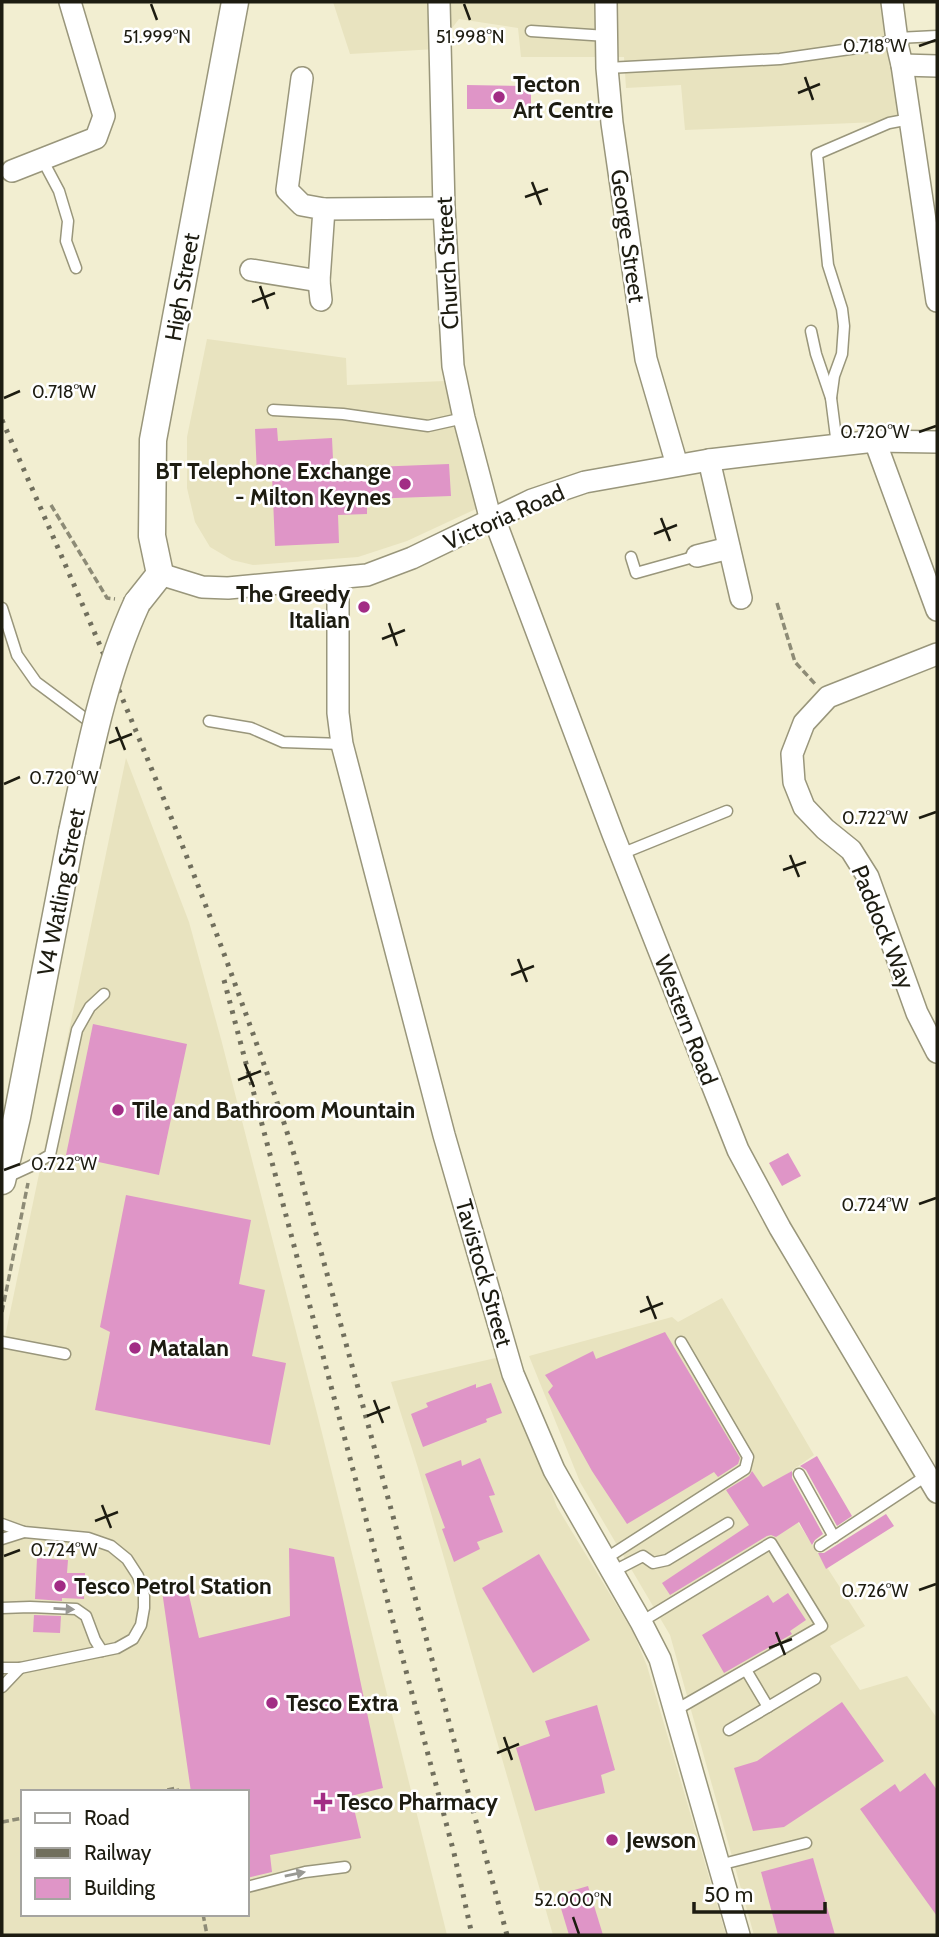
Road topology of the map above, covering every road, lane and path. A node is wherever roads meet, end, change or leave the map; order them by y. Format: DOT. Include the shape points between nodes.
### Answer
graph roads {
  1 [pos="70,2"];
  2 [pos="235,2"];
  3 [pos="439,2"];
  4 [pos="606,2"];
  5 [pos="892,2"];
  6 [pos="531,31"];
  7 [pos="607,36"];
  8 [pos="937,36"];
  9 [pos="897,38"];
  10 [pos="902,65"];
  11 [pos="937,66"];
  12 [pos="607,68"];
  13 [pos="302,78"];
  14 [pos="910,119"];
  15 [pos="42,159"];
  16 [pos="12,171"];
  17 [pos="444,208"];
  18 [pos="324,209"];
  19 [pos="76,268"];
  20 [pos="251,270"];
  21 [pos="937,301"];
  22 [pos="811,331"];
  23 [pos="831,398"];
  24 [pos="273,411"];
  25 [pos="464,418"];
  26 [pos="875,441"];
  27 [pos="937,442"];
  28 [pos="837,445"];
  29 [pos="709,460"];
  30 [pos="677,465"];
  31 [pos="51,505"];
  32 [pos="493,519"];
  33 [pos="729,548"];
  34 [pos="697,556"];
  35 [pos="631,557"];
  36 [pos="160,574"];
  37 [pos="338,579"];
  38 [pos="741,598"];
  39 [pos="137,603"];
  40 [pos="777,603"];
  41 [pos="2,608"];
  42 [pos="937,610"];
  43 [pos="937,654"];
  44 [pos="828,697"];
  45 [pos="209,721"];
  46 [pos="95,726"];
  47 [pos="342,744"];
  48 [pos="727,811"];
  49 [pos="621,853"];
  50 [pos="104,994"];
  51 [pos="937,1052"];
  52 [pos="2,1180"];
  53 [pos="2,1342"];
  54 [pos="681,1342"];
  55 [pos="65,1354"];
  56 [pos="799,1474"];
  57 [pos="932,1484"];
  58 [pos="728,1523"];
  59 [pos="2,1524"];
  60 [pos="23,1532"];
  61 [pos="834,1537"];
  62 [pos="2,1539"];
  63 [pos="820,1546"];
  64 [pos="609,1566"];
  65 [pos="2,1608"];
  66 [pos="641,1622"];
  67 [pos="102,1651"];
  68 [pos="2,1668"];
  69 [pos="20,1668"];
  70 [pos="746,1670"];
  71 [pos="815,1679"];
  72 [pos="2,1687"];
  73 [pos="768,1707"];
  74 [pos="674,1711"];
  75 [pos="729,1730"];
  76 [pos="21,1818"];
  77 [pos="2,1822"];
  78 [pos="806,1843"];
  79 [pos="719,1865"];
  80 [pos="345,1867"];
  81 [pos="248,1887"];
  82 [pos="203,1916"];
  83 [pos="207,1935"];
  84 [pos="739,1935"];
  1 -- 15 [label="street" via="104,116 96,138"];
  2 -- 36 [label="street, High Street" via="153,440 152,536"];
  3 -- 17 [label="street, Church Street"];
  4 -- 7 [label="street, George Street"];
  5 -- 9 [label="street"];
  6 -- 7 [label="lane"];
  7 -- 12 [label="street, George Street"];
  8 -- 9 [label="lane"];
  9 -- 10 [label="street"];
  9 -- 12 [label="lane" via="780,59"];
  10 -- 11 [label="street"];
  10 -- 14 [label="street"];
  12 -- 30 [label="street, George Street" via="646,359"];
  13 -- 18 [label="street" via="287,190 302,205"];
  14 -- 21 [label="street"];
  14 -- 23 [label="lane" via="889,122 817,154 828,265 844,326"];
  15 -- 16 [label="street"];
  15 -- 19 [label="lane" via="59,191 68,221 66,241"];
  17 -- 18 [label="street"];
  17 -- 25 [label="street, Church Street" via="453,366"];
  18 -- 20 [label="street" via="320,291"];
  22 -- 23 [label="lane"];
  23 -- 28 [label="lane"];
  24 -- 25 [label="lane" via="343,414 428,426"];
  25 -- 32 [label="street, Church Street"];
  26 -- 27 [label="street, Victoria Road"];
  26 -- 28 [label="street, Victoria Road"];
  26 -- 42 [label="street"];
  28 -- 29 [label="street, Victoria Road"];
  29 -- 30 [label="street, Victoria Road"];
  29 -- 33 [label="street"];
  30 -- 32 [label="street, Victoria Road" via="586,482"];
  31 -- 39 [label="path" via="107,598"];
  32 -- 37 [label="street, Victoria Road" via="412,558 367,575"];
  32 -- 49 [label="street, Western Road"];
  33 -- 34 [label="street"];
  33 -- 38 [label="street"];
  34 -- 35 [label="lane" via="636,573"];
  36 -- 37 [label="street, Victoria Road" via="202,587 228,588"];
  36 -- 39 [label="street, V4 Watling Street"];
  37 -- 47 [label="street, Tavistock Street"];
  39 -- 46 [label="street, V4 Watling Street, bridge" via="121,639"];
  40 -- 44 [label="path" via="794,662"];
  41 -- 46 [label="lane" via="17,655 36,682"];
  43 -- 44 [label="street, Paddock Way"];
  44 -- 51 [label="street, Paddock Way" via="804,723 792,754 794,782 804,807 851,850 868,877 917,1013"];
  45 -- 47 [label="lane" via="251,728 283,742"];
  46 -- 52 [label="street, V4 Watling Street, bridge"];
  47 -- 64 [label="street, Tavistock Street" via="444,1135 513,1374 554,1470"];
  48 -- 49 [label="lane"];
  49 -- 57 [label="street, Western Road" via="738,1150"];
  50 -- 52 [label="lane" via="77,1030 50,1155"];
  53 -- 55 [label="lane"];
  54 -- 64 [label="lane" via="748,1457 745,1469"];
  56 -- 61 [label="lane"];
  57 -- 61 [label="lane"];
  58 -- 64 [label="lane" via="667,1560 653,1563 643,1556"];
  59 -- 60 [label="lane"];
  60 -- 62 [label="lane"];
  60 -- 67 [label="lane" via="88,1538 111,1546 133,1568 144,1596 141,1625 133,1639"];
  61 -- 63 [label="lane"];
  64 -- 66 [label="street, Tavistock Street"];
  65 -- 67 [label="lane, one-way" via="76,1609 86,1616"];
  66 -- 70 [label="lane" via="771,1543 822,1626"];
  66 -- 74 [label="street, Tavistock Street" via="660,1659"];
  67 -- 69 [label="lane"];
  68 -- 69 [label="lane"];
  69 -- 72 [label="lane"];
  70 -- 73 [label="lane"];
  70 -- 74 [label="lane"];
  71 -- 73 [label="lane"];
  73 -- 75 [label="lane"];
  74 -- 79 [label="street, Tavistock Street"];
  76 -- 77 [label="path"];
  78 -- 79 [label="lane"];
  79 -- 84 [label="street, Tavistock Street"];
  81 -- 80 [label="lane, one-way"];
  82 -- 83 [label="path"];
}
